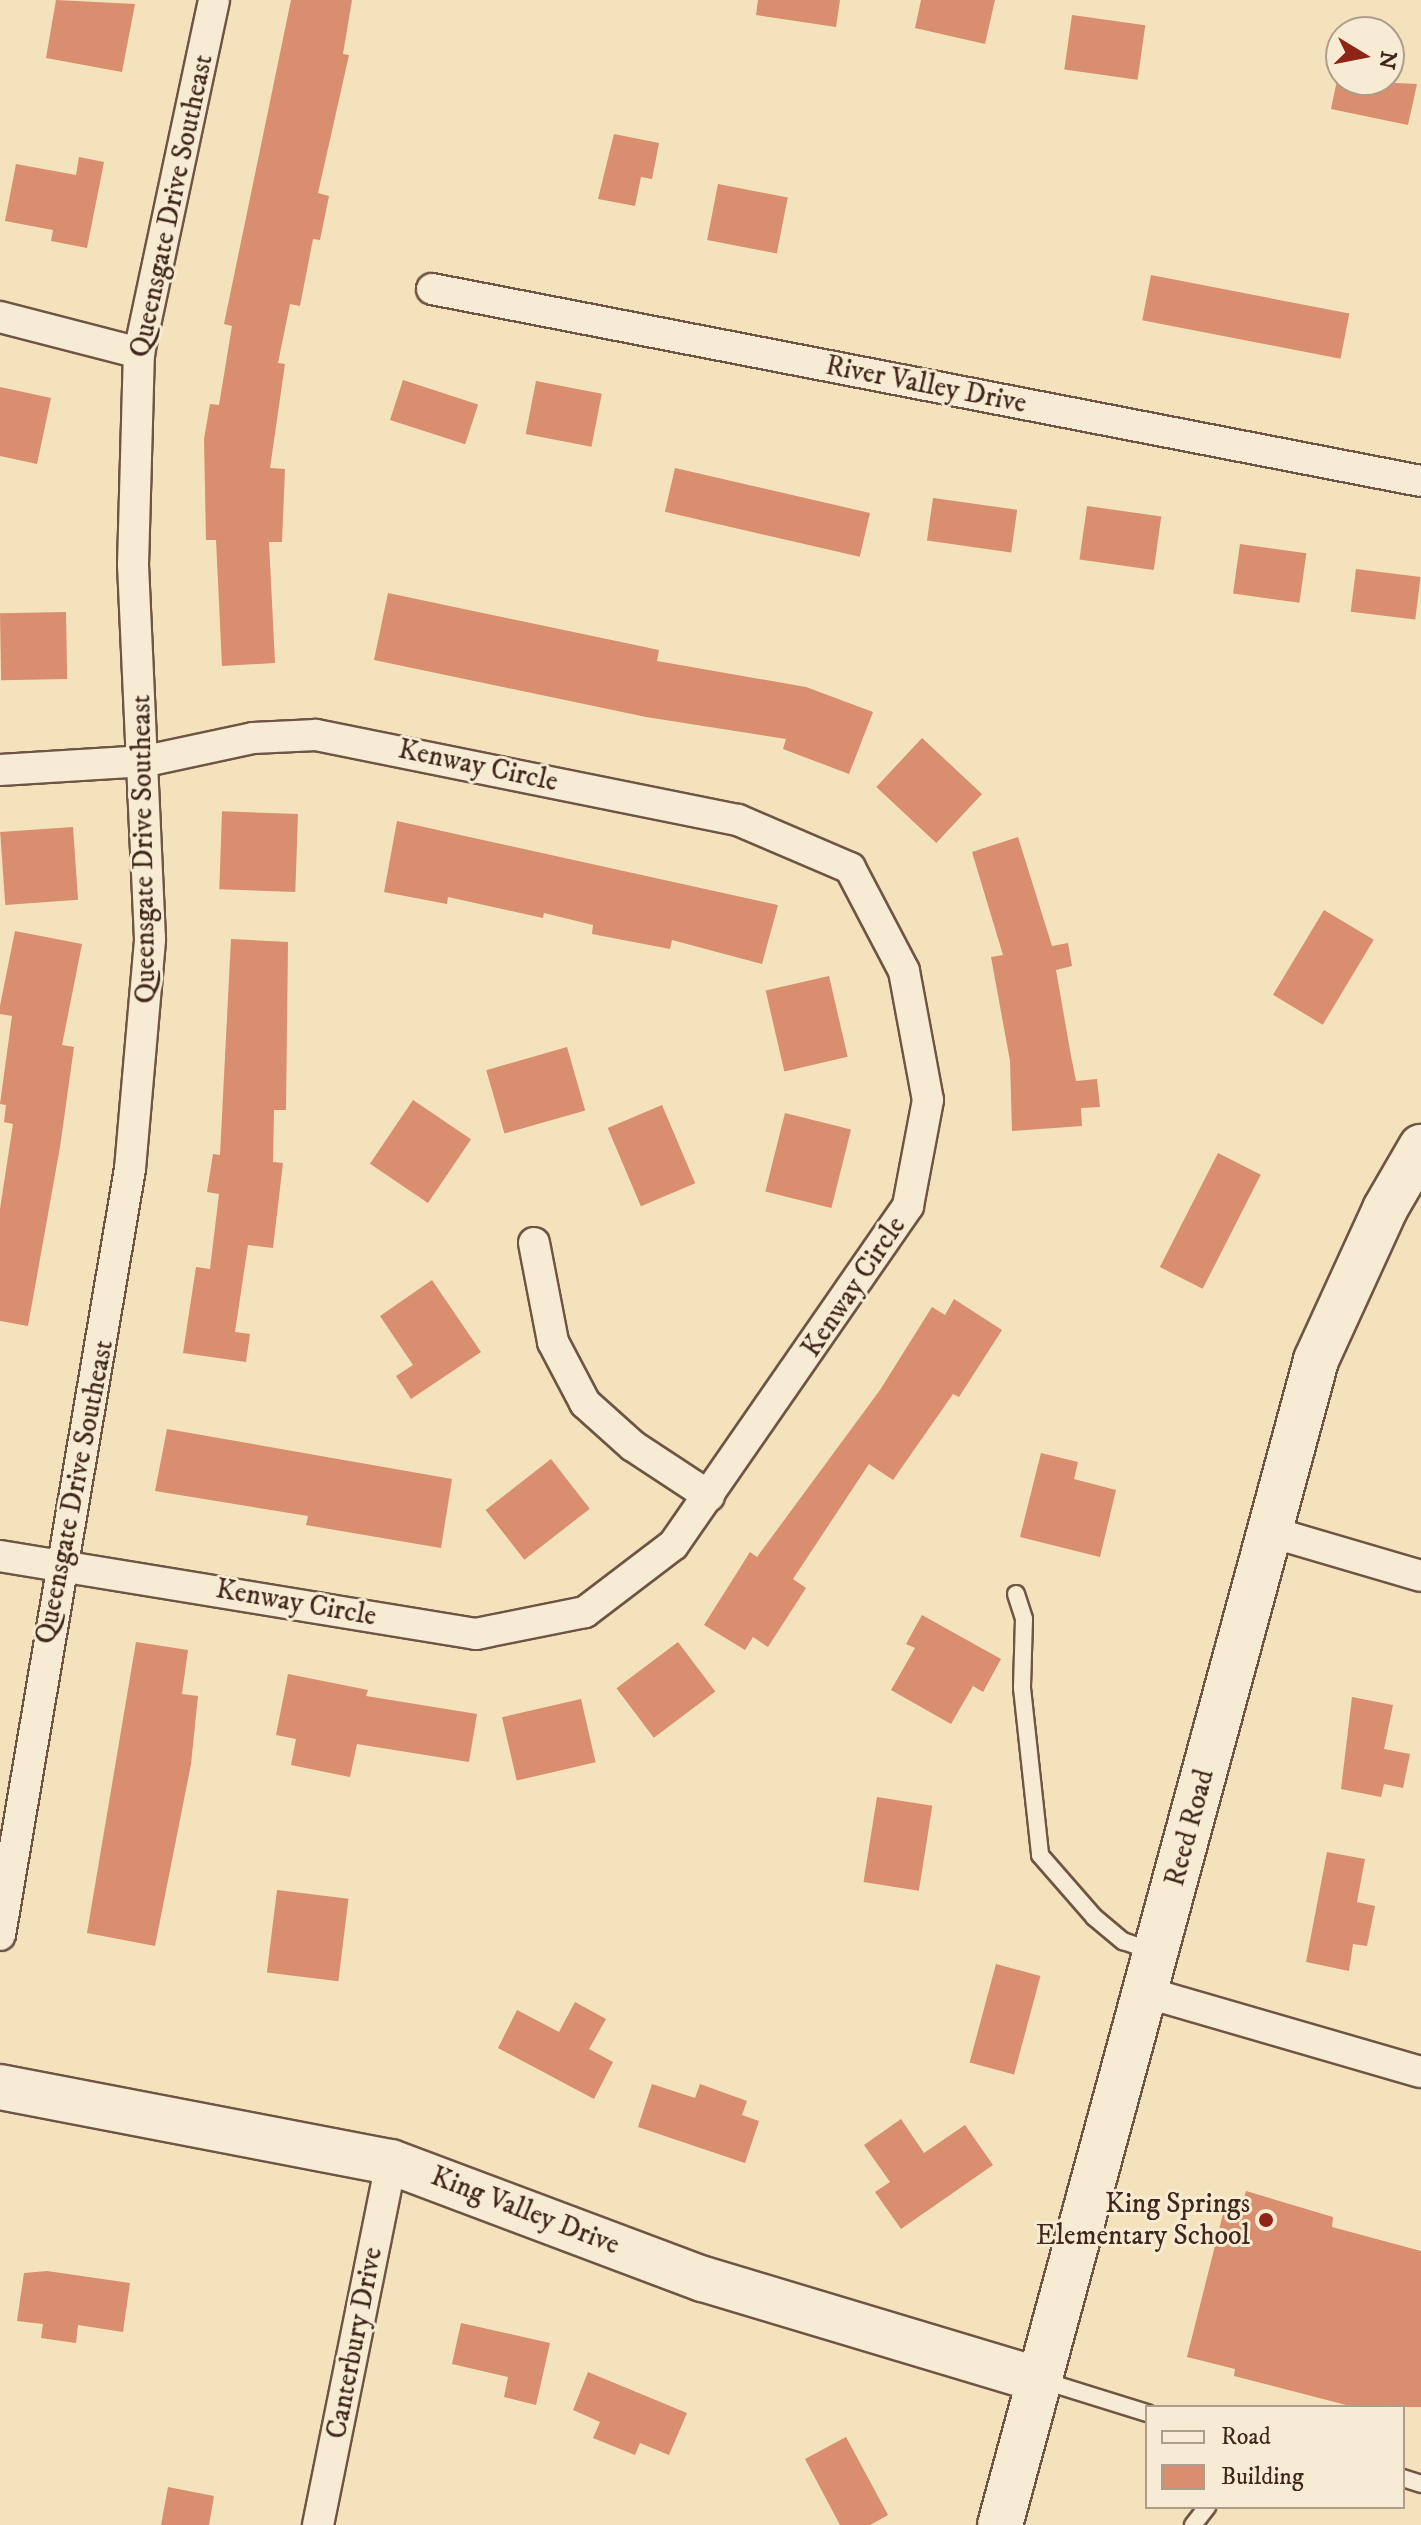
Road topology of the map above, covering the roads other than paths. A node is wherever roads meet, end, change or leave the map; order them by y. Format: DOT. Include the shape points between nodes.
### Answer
graph roads {
  1 [pos="214,0"];
  2 [pos="432,289"];
  3 [pos="0,317"];
  4 [pos="139,353"];
  5 [pos="1421,481"];
  6 [pos="146,761"];
  7 [pos="0,770"];
  8 [pos="1421,1147"];
  9 [pos="534,1243"];
  10 [pos="709,1496"];
  11 [pos="1268,1531"];
  12 [pos="0,1556"];
  13 [pos="61,1566"];
  14 [pos="1421,1576"];
  15 [pos="1016,1594"];
  16 [pos="0,1935"];
  17 [pos="1151,1972"];
  18 [pos="1421,2072"];
  19 [pos="0,2087"];
  20 [pos="391,2162"];
  21 [pos="1040,2380"];
  22 [pos="1145,2414"];
  23 [pos="1205,2509"];
  24 [pos="318,2525"];
  25 [pos="1000,2525"];
  26 [pos="1193,2525"];
  1 -- 4 [label="street, Queensgate Drive Southeast"];
  2 -- 5 [label="street, River Valley Drive"];
  3 -- 4 [label="street"];
  4 -- 6 [label="street, Queensgate Drive Southeast" via="133,565"];
  6 -- 7 [label="street, Kenway Circle"];
  6 -- 10 [label="street, Kenway Circle" via="253,738 316,735 723,817 850,868 904,971 928,1100 908,1206"];
  6 -- 13 [label="street, Queensgate Drive Southeast" via="145,1030 93,1413"];
  8 -- 11 [label="street, Reed Road" via="1385,1209 1316,1360"];
  9 -- 10 [label="street" via="553,1342 585,1403 633,1446"];
  10 -- 13 [label="street, Kenway Circle" via="673,1545 585,1612 476,1634"];
  11 -- 14 [label="street"];
  11 -- 17 [label="street, Reed Road"];
  12 -- 13 [label="street, Kenway Circle"];
  13 -- 16 [label="street, Queensgate Drive Southeast"];
  15 -- 17 [label="lane" via="1024,1619 1022,1688 1040,1855"];
  17 -- 18 [label="street"];
  17 -- 21 [label="street, Reed Road"];
  19 -- 20 [label="street, King Valley Drive"];
  20 -- 21 [label="street, King Valley Drive" via="703,2279"];
  20 -- 24 [label="street, Canterbury Drive"];
  21 -- 22 [label="lane"];
  21 -- 25 [label="street, Reed Road"];
  23 -- 26 [label="lane"];
}
